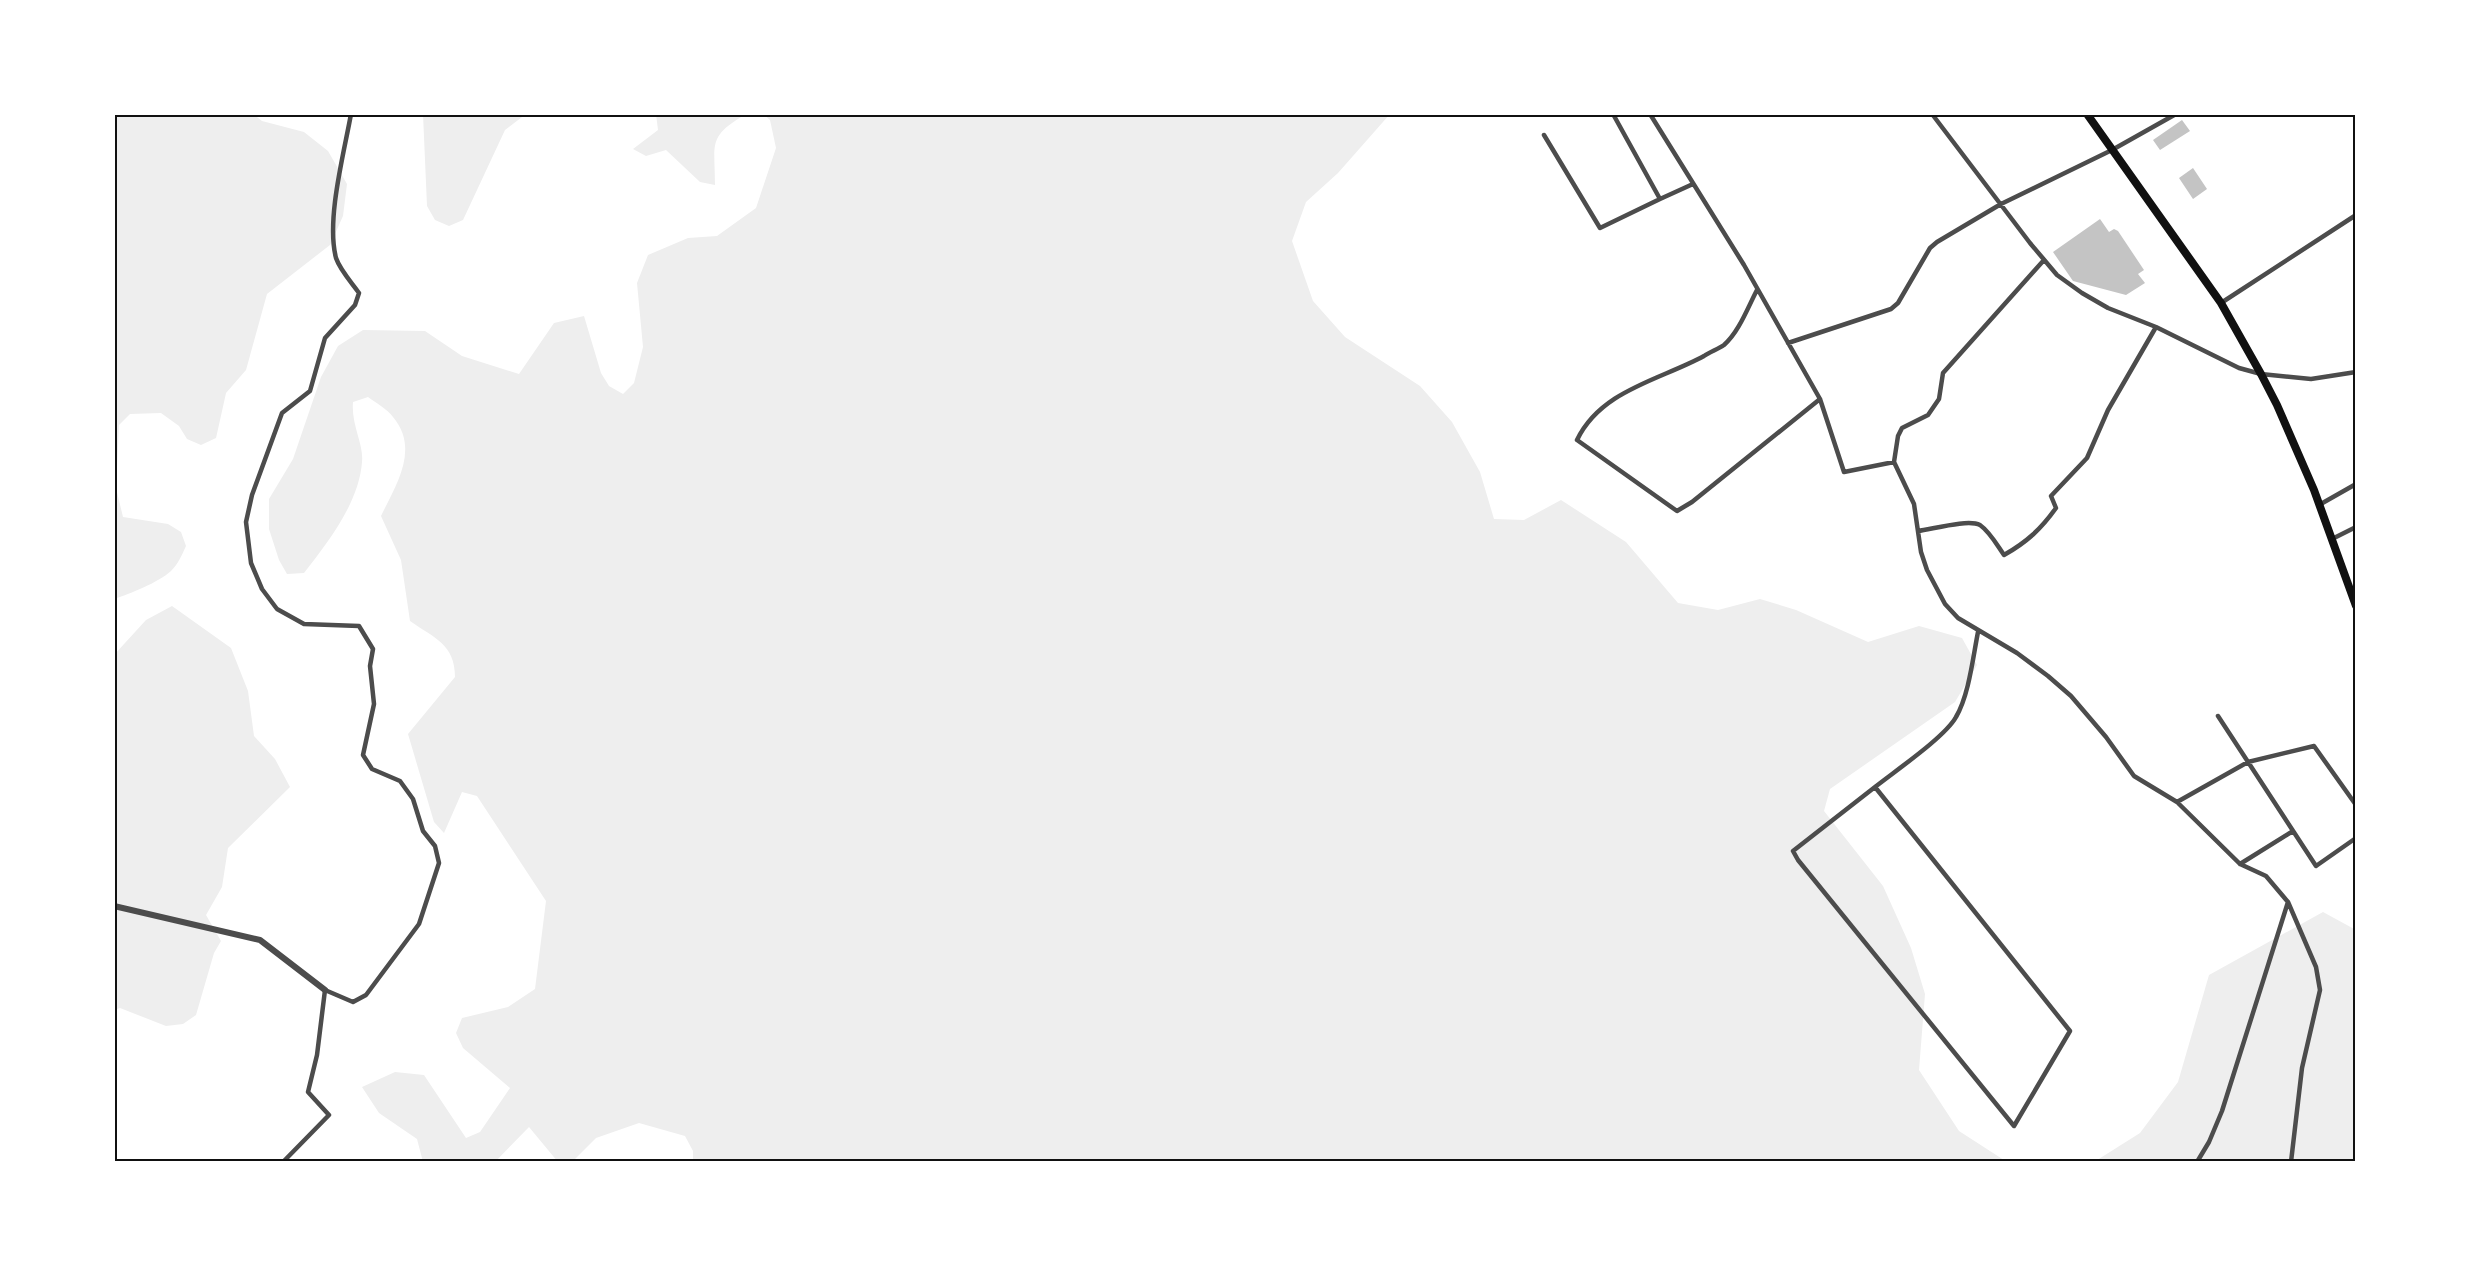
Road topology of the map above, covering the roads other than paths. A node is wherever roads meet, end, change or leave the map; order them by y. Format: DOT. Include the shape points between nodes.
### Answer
graph roads {
  1 [pos="351,114"];
  2 [pos="1613,114"];
  3 [pos="1650,114"];
  4 [pos="1932,114"];
  5 [pos="2087,114"];
  6 [pos="2176,114"];
  7 [pos="1544,135"];
  8 [pos="2112,150"];
  9 [pos="1693,183"];
  10 [pos="1660,199"];
  11 [pos="2001,204"];
  12 [pos="2356,215"];
  13 [pos="2044,260"];
  14 [pos="1757,290"];
  15 [pos="2222,303"];
  16 [pos="2156,327"];
  17 [pos="1788,343"];
  18 [pos="2356,372"];
  19 [pos="2261,374"];
  20 [pos="1820,399"];
  21 [pos="1894,462"];
  22 [pos="2356,484"];
  23 [pos="2319,506"];
  24 [pos="2356,527"];
  25 [pos="1918,531"];
  26 [pos="2332,538"];
  27 [pos="2356,606"];
  28 [pos="1978,632"];
  29 [pos="2218,716"];
  30 [pos="2248,762"];
  31 [pos="1875,787"];
  32 [pos="2177,802"];
  33 [pos="2356,805"];
  34 [pos="2293,831"];
  35 [pos="2356,838"];
  36 [pos="2240,864"];
  37 [pos="2288,902"];
  38 [pos="114,906"];
  39 [pos="325,990"];
  40 [pos="283,1162"];
  41 [pos="2197,1162"];
  42 [pos="2290,1162"];
  1 -- 39 [label="street" via="333,231 337,260 359,293 355,305 325,338 310,390 282,413 246,522 250,563 277,609 304,624 359,626 373,649 370,666 374,704 363,755 372,769 400,781 413,799 439,863 419,924 366,995 352,1002"];
  2 -- 10 [label="street"];
  3 -- 9 [label="street"];
  4 -- 11 [label="street"];
  5 -- 8 [label="highway"];
  6 -- 8 [label="street"];
  7 -- 10 [label="street" via="1600,228"];
  8 -- 11 [label="street"];
  8 -- 15 [label="highway"];
  9 -- 10 [label="street"];
  9 -- 14 [label="street"];
  11 -- 13 [label="street"];
  11 -- 17 [label="street" via="1930,248 1891,309"];
  12 -- 15 [label="street"];
  13 -- 16 [label="street" via="2082,293"];
  13 -- 21 [label="street" via="1943,373 1939,399 1928,415 1902,428"];
  14 -- 17 [label="street"];
  14 -- 20 [label="street" via="1724,345 1687,365 1642,382 1605,405 1577,440 1677,511"];
  15 -- 19 [label="highway"];
  16 -- 19 [label="street" via="2239,368"];
  16 -- 25 [label="street" via="2108,410 2086,458 2051,496 2056,508 2029,541 2004,555 1978,524"];
  17 -- 20 [label="street"];
  18 -- 19 [label="street" via="2311,379"];
  19 -- 23 [label="highway"];
  20 -- 21 [label="street" via="1844,472"];
  21 -- 25 [label="street" via="1914,504"];
  22 -- 23 [label="street"];
  23 -- 26 [label="highway"];
  24 -- 26 [label="street"];
  25 -- 28 [label="street" via="1927,570 1945,604"];
  26 -- 27 [label="highway"];
  28 -- 31 [label="street" via="1955,719"];
  28 -- 32 [label="street" via="2048,676 2071,696 2134,776"];
  29 -- 30 [label="street"];
  30 -- 32 [label="street"];
  30 -- 33 [label="street" via="2314,746"];
  30 -- 34 [label="street"];
  31 -- 31 [label="street" via="2070,1031 2014,1126 1793,851"];
  32 -- 36 [label="street"];
  34 -- 35 [label="street" via="2316,866"];
  34 -- 36 [label="street"];
  36 -- 37 [label="street" via="2266,876"];
  37 -- 41 [label="street" via="2222,1111"];
  37 -- 42 [label="street" via="2316,967 2320,990 2302,1068"];
  38 -- 39 [label="street" via="260,940"];
  39 -- 40 [label="street" via="308,1092 329,1114"];
}
